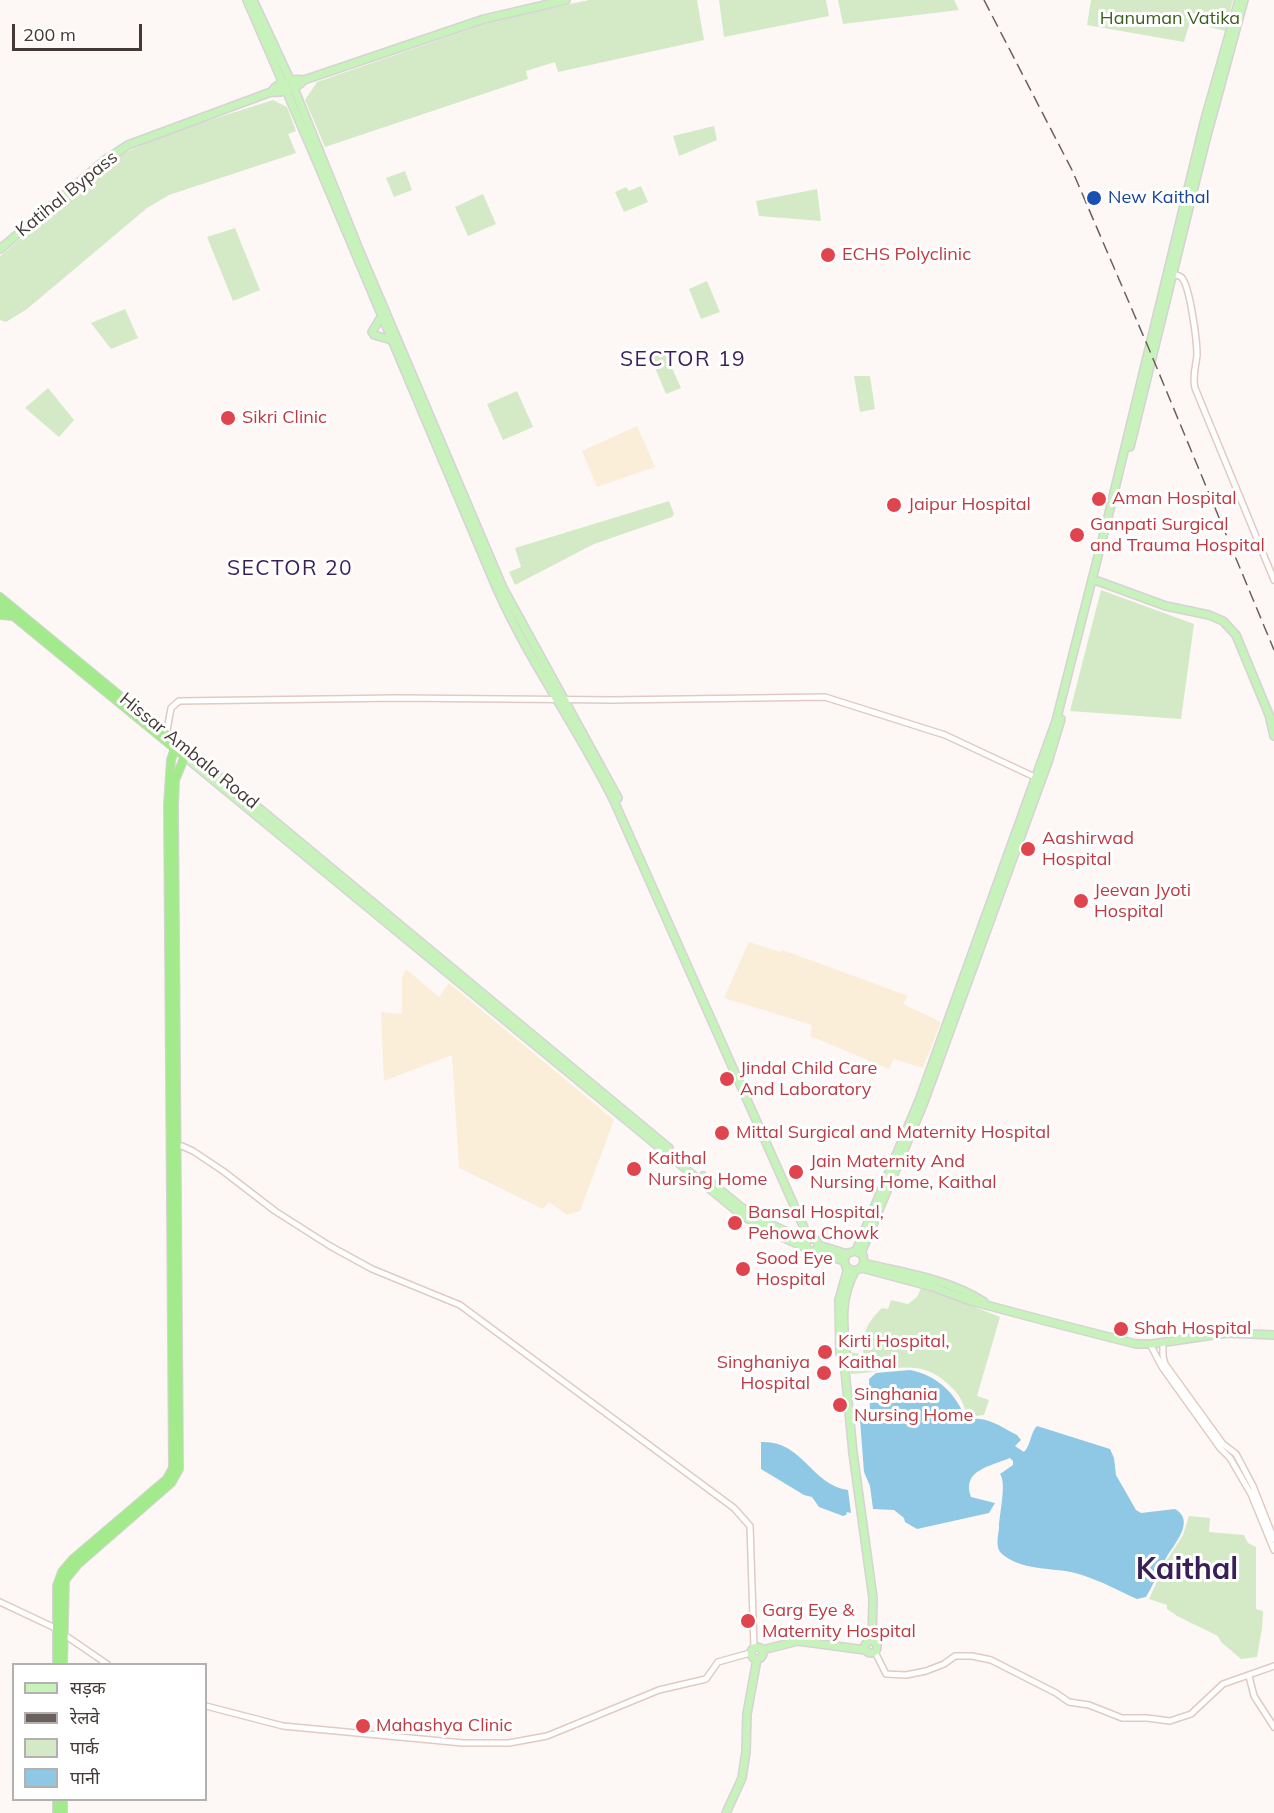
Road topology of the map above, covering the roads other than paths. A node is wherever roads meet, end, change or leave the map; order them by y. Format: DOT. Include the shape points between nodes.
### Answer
graph roads {
  1 [pos="247,0"];
  2 [pos="253,0"];
  3 [pos="566,0"];
  4 [pos="1239,0"];
  5 [pos="1244,0"];
  6 [pos="291,80"];
  7 [pos="304,80"];
  8 [pos="284,87"];
  9 [pos="294,88"];
  10 [pos="0,249"];
  11 [pos="1169,273"];
  12 [pos="381,317"];
  13 [pos="392,340"];
  14 [pos="1094,580"];
  15 [pos="1274,580"];
  16 [pos="0,597"];
  17 [pos="0,605"];
  18 [pos="0,615"];
  19 [pos="12,616"];
  20 [pos="560,699"];
  21 [pos="1272,720"];
  22 [pos="1274,736"];
  23 [pos="165,737"];
  24 [pos="175,745"];
  25 [pos="185,753"];
  26 [pos="1039,779"];
  27 [pos="174,1146"];
  28 [pos="811,1244"];
  29 [pos="859,1252"];
  30 [pos="853,1264"];
  31 [pos="1274,1335"];
  32 [pos="1163,1343"];
  33 [pos="1150,1344"];
  34 [pos="1274,1539"];
  35 [pos="1274,1550"];
  36 [pos="0,1602"];
  37 [pos="60,1631"];
  38 [pos="872,1641"];
  39 [pos="752,1650"];
  40 [pos="762,1650"];
  41 [pos="865,1650"];
  42 [pos="875,1652"];
  43 [pos="757,1659"];
  44 [pos="57,1663"];
  45 [pos="63,1663"];
  46 [pos="104,1663"];
  47 [pos="1274,1666"];
  48 [pos="1249,1676"];
  49 [pos="207,1706"];
  50 [pos="1274,1727"];
  51 [pos="726,1813"];
  1 -- 8 [label="main road"];
  2 -- 6 [label="main road"];
  3 -- 7 [label="main road, Katihal Bypass" via="484,19"];
  4 -- 11 [label="main road" via="1205,118"];
  5 -- 11 [label="main road"];
  6 -- 7 [label="main road, Katihal Bypass"];
  6 -- 8 [label="main road, Katihal Bypass"];
  6 -- 9 [label="main road"];
  7 -- 9 [label="main road, Katihal Bypass"];
  8 -- 9 [label="main road, Katihal Bypass"];
  8 -- 10 [label="main road, Katihal Bypass" via="128,145"];
  8 -- 12 [label="main road"];
  9 -- 20 [label="main road" via="503,588"];
  11 -- 14 [label="main road"];
  11 -- 15 [label="street" via="1186,285 1197,336 1195,388"];
  12 -- 13 [label="main road"];
  12 -- 13 [label="main road" via="373,333"];
  13 -- 20 [label="main road" via="497,589"];
  14 -- 21 [label="main road" via="1223,621 1236,635"];
  14 -- 26 [label="main road"];
  16 -- 23 [label="highway, Hissar Ambala Road"];
  17 -- 19 [label="highway, Hissar Ambala Road"];
  18 -- 19 [label="highway"];
  19 -- 23 [label="highway, Hissar Ambala Road"];
  20 -- 23 [label="street" via="179,701 171,708"];
  20 -- 26 [label="street" via="825,697 945,735"];
  20 -- 28 [label="main road" via="615,790"];
  21 -- 22 [label="main road"];
  23 -- 24 [label="highway, Hissar Ambala Road"];
  24 -- 25 [label="highway, Hissar Ambala Road"];
  24 -- 27 [label="highway" via="168,805"];
  25 -- 27 [label="highway" via="175,780 174,806"];
  25 -- 28 [label="main road, Hissar Ambala Road" via="738,1212 761,1227"];
  26 -- 29 [label="main road" via="974,959"];
  27 -- 37 [label="highway" via="179,1469 171,1483 68,1575 63,1587"];
  27 -- 39 [label="street" via="193,1151 330,1246 372,1269 460,1305 734,1508 750,1526"];
  28 -- 30 [label="main road, Hissar Ambala Road"];
  29 -- 30 [label="main road"];
  29 -- 30 [label="main road"];
  30 -- 33 [label="main road, Hissar Ambala Road" via="973,1295 986,1304 1136,1344"];
  30 -- 38 [label="main road" via="843,1300 844,1360 873,1598"];
  31 -- 32 [label="main road, Hissar Ambala Road" via="1227,1333"];
  32 -- 33 [label="main road, Hissar Ambala Road"];
  32 -- 34 [label="street" via="1165,1364 1222,1444 1236,1454"];
  33 -- 35 [label="street" via="1168,1377 1230,1458 1251,1494"];
  36 -- 37 [label="street"];
  37 -- 44 [label="highway"];
  37 -- 45 [label="highway"];
  37 -- 46 [label="street"];
  38 -- 41 [label="main road" via="866,1643"];
  38 -- 42 [label="main road" via="876,1644"];
  39 -- 40 [label="main road"];
  39 -- 43 [label="main road" via="752,1657"];
  39 -- 49 [label="street" via="718,1662 706,1679 659,1690 547,1736 508,1743 463,1743 283,1726"];
  40 -- 41 [label="main road" via="798,1641"];
  40 -- 43 [label="main road" via="763,1655"];
  41 -- 42 [label="main road"];
  42 -- 48 [label="street" via="886,1674 892,1676 926,1671 955,1656 991,1660 1069,1702 1122,1718 1170,1721 1191,1714 1223,1684"];
  43 -- 51 [label="main road" via="747,1714 742,1778"];
  47 -- 48 [label="street"];
  48 -- 50 [label="street" via="1254,1696"];
}
